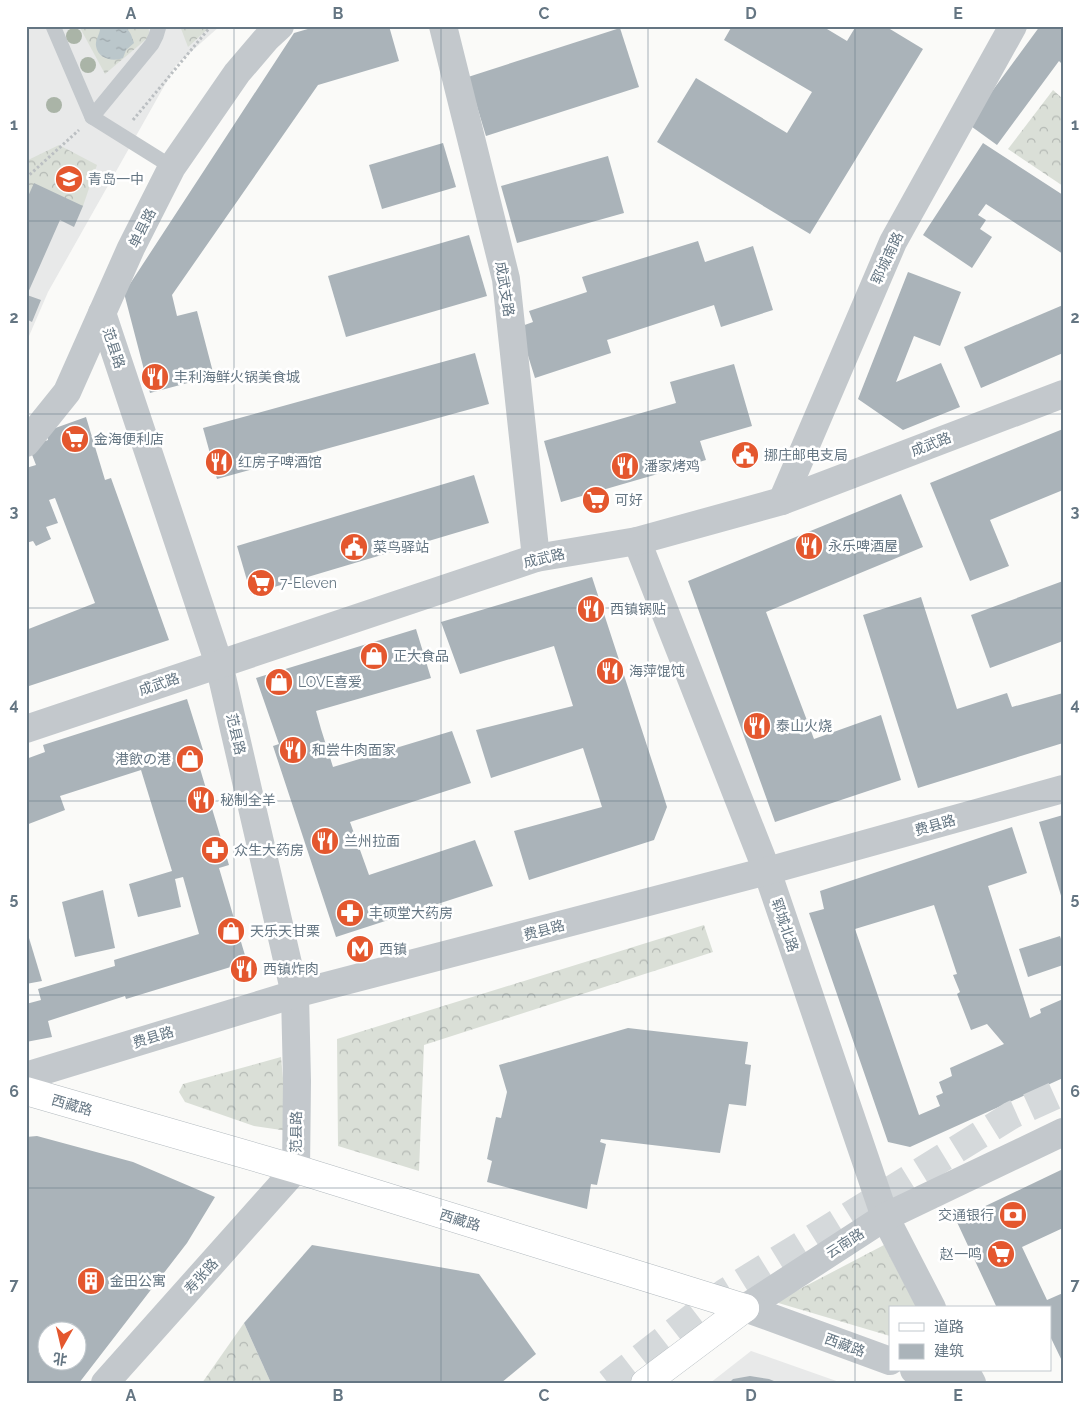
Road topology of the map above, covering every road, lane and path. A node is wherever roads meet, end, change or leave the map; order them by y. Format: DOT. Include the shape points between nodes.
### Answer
graph roads {
  1 [pos="53,26"];
  2 [pos="159,26"];
  3 [pos="211,26"];
  4 [pos="280,26"];
  5 [pos="443,26"];
  6 [pos="1013,26"];
  7 [pos="92,117"];
  8 [pos="120,135"];
  9 [pos="172,167"];
  10 [pos="26,178"];
  11 [pos="102,313"];
  12 [pos="1063,394"];
  13 [pos="26,443"];
  14 [pos="782,500"];
  15 [pos="637,540"];
  16 [pos="536,558"];
  17 [pos="220,664"];
  18 [pos="26,729"];
  19 [pos="1063,789"];
  20 [pos="767,872"];
  21 [pos="296,994"];
  22 [pos="26,1076"];
  23 [pos="26,1091"];
  24 [pos="1063,1132"];
  25 [pos="296,1169"];
  26 [pos="885,1217"];
  27 [pos="931,1306"];
  28 [pos="745,1308"];
  29 [pos="889,1361"];
  30 [pos="919,1372"];
  31 [pos="105,1383"];
  32 [pos="645,1383"];
  33 [pos="948,1383"];
  1 -- 7 [label="lane"];
  2 -- 7 [label="lane" via="152,44"];
  3 -- 8 [label="path"];
  4 -- 9 [label="street, 单县路" via="238,73"];
  5 -- 16 [label="street, 成武支路" via="506,280"];
  6 -- 14 [label="street, 郓城南路" via="893,242"];
  7 -- 8 [label="lane"];
  7 -- 10 [label="path"];
  8 -- 9 [label="lane"];
  9 -- 11 [label="street, 单县路"];
  11 -- 13 [label="street, 单县路" via="67,392"];
  11 -- 17 [label="street, 范县路"];
  12 -- 14 [label="street, 成武路"];
  14 -- 15 [label="street, 成武路"];
  15 -- 16 [label="street, 成武路"];
  15 -- 20 [label="street, 郓城北路"];
  16 -- 17 [label="street, 成武路"];
  17 -- 18 [label="street, 成武路"];
  17 -- 21 [label="street, 范县路"];
  19 -- 20 [label="street, 费县路"];
  20 -- 21 [label="street, 费县路"];
  20 -- 26 [label="street, 郓城北路"];
  21 -- 22 [label="street, 费县路"];
  21 -- 25 [label="street, 范县路"];
  23 -- 25 [label="main road, 西藏路"];
  24 -- 26 [label="street, 云南路"];
  25 -- 28 [label="main road, 西藏路"];
  25 -- 31 [label="street, 寿张路"];
  26 -- 27 [label="street, 郓城北路"];
  26 -- 28 [label="street, 云南路"];
  28 -- 29 [label="street, 西藏路"];
  28 -- 32 [label="main road, 云南路"];
  30 -- 33 [label="street"];
}
